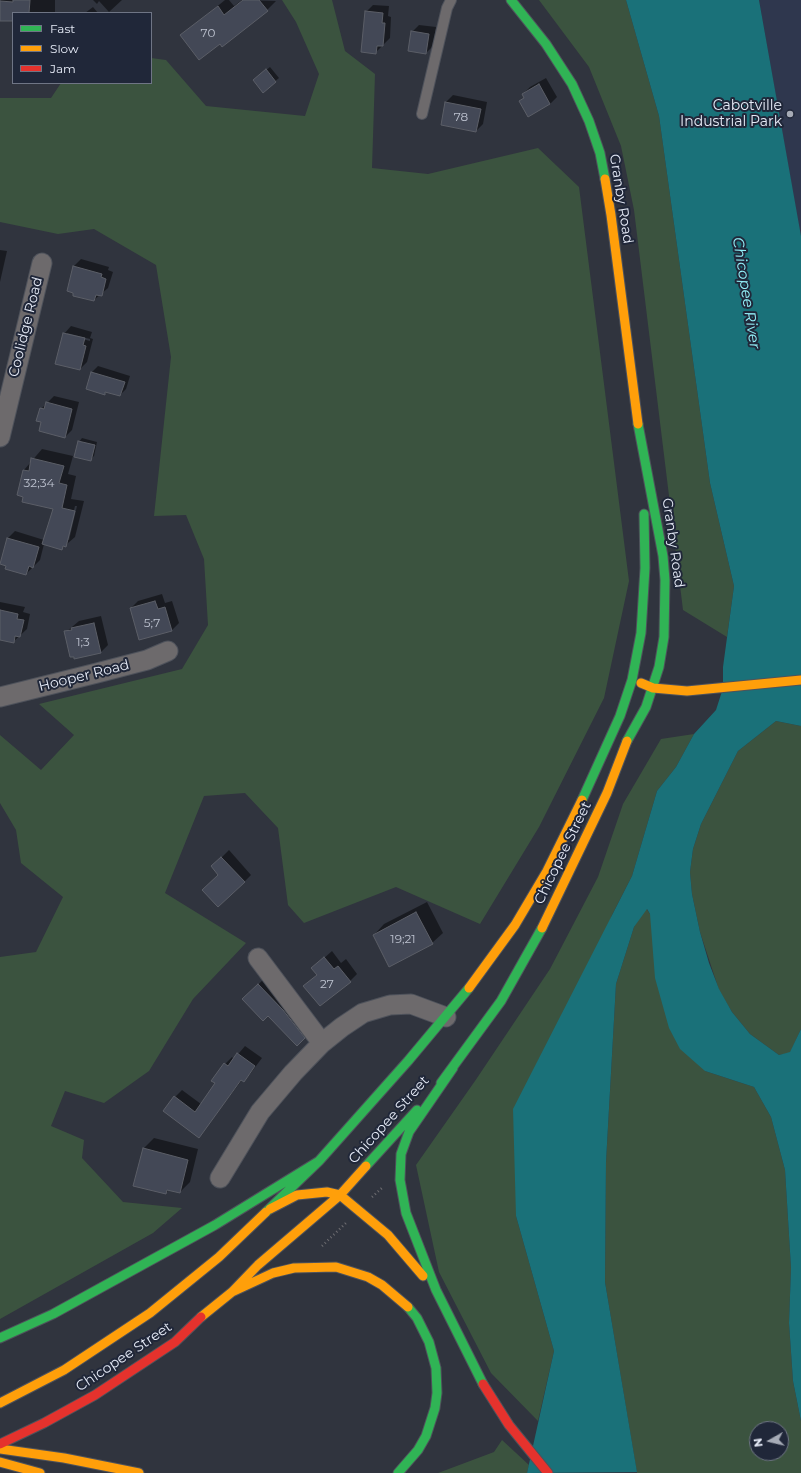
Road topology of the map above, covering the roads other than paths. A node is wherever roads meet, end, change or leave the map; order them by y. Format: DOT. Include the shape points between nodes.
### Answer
graph roads {
  1 [pos="451,0"];
  2 [pos="511,0"];
  3 [pos="422,114"];
  4 [pos="42,263"];
  5 [pos="638,427"];
  6 [pos="0,437"];
  7 [pos="168,652"];
  8 [pos="632,680"];
  9 [pos="801,680"];
  10 [pos="653,688"];
  11 [pos="0,697"];
  12 [pos="258,958"];
  13 [pos="446,1017"];
  14 [pos="322,1043"];
  15 [pos="454,1068"];
  16 [pos="319,1161"];
  17 [pos="220,1178"];
  18 [pos="340,1195"];
  19 [pos="270,1209"];
  20 [pos="436,1290"];
  21 [pos="232,1292"];
  22 [pos="0,1338"];
  23 [pos="0,1403"];
  24 [pos="0,1444"];
  25 [pos="0,1449"];
  26 [pos="0,1462"];
  27 [pos="36,1472"];
  28 [pos="139,1473"];
  29 [pos="398,1473"];
  30 [pos="548,1473"];
  1 -- 3 [label="lane"];
  2 -- 5 [label="main road, Granby Road" via="546,44 572,84 589,121 600,154 608,194"];
  4 -- 6 [label="street, Coolidge Road"];
  5 -- 8 [label="main road, Granby Road" via="645,538 644,606"];
  5 -- 10 [label="main road, Granby Road" via="656,517 665,580 662,650"];
  7 -- 11 [label="street, Hooper Road" via="119,668"];
  8 -- 10 [label="main road"];
  8 -- 13 [label="main road, Chicopee Street" via="620,716 547,871 515,925"];
  9 -- 10 [label="main road" via="707,690"];
  10 -- 15 [label="main road, Chicopee Street" via="646,707 625,745 587,836 525,961 501,1001"];
  12 -- 14 [label="street"];
  13 -- 14 [label="street" via="411,1004 390,1006 363,1013"];
  13 -- 16 [label="main road, Chicopee Street"];
  14 -- 17 [label="street" via="260,1112"];
  15 -- 18 [label="main road, Chicopee Street"];
  15 -- 20 [label="main road" via="409,1132 401,1154 400,1180 406,1213"];
  16 -- 19 [label="main road, Chicopee Street"];
  16 -- 22 [label="main road" via="215,1225 53,1314"];
  18 -- 19 [label="main road" via="327,1192 297,1195"];
  18 -- 20 [label="main road" via="388,1235"];
  18 -- 21 [label="main road, Chicopee Street" via="258,1265"];
  19 -- 23 [label="main road, Chicopee Street" via="185,1285 128,1329 64,1370"];
  20 -- 30 [label="main road" via="488,1393 509,1425"];
  21 -- 24 [label="main road, Chicopee Street" via="175,1342 149,1361 70,1409"];
  21 -- 29 [label="main road" via="259,1279 287,1270 308,1266 336,1267 368,1277 407,1306 429,1342 436,1368 437,1393 426,1436 414,1456"];
  25 -- 28 [label="main road" via="64,1458"];
  26 -- 27 [label="main road"];
}
